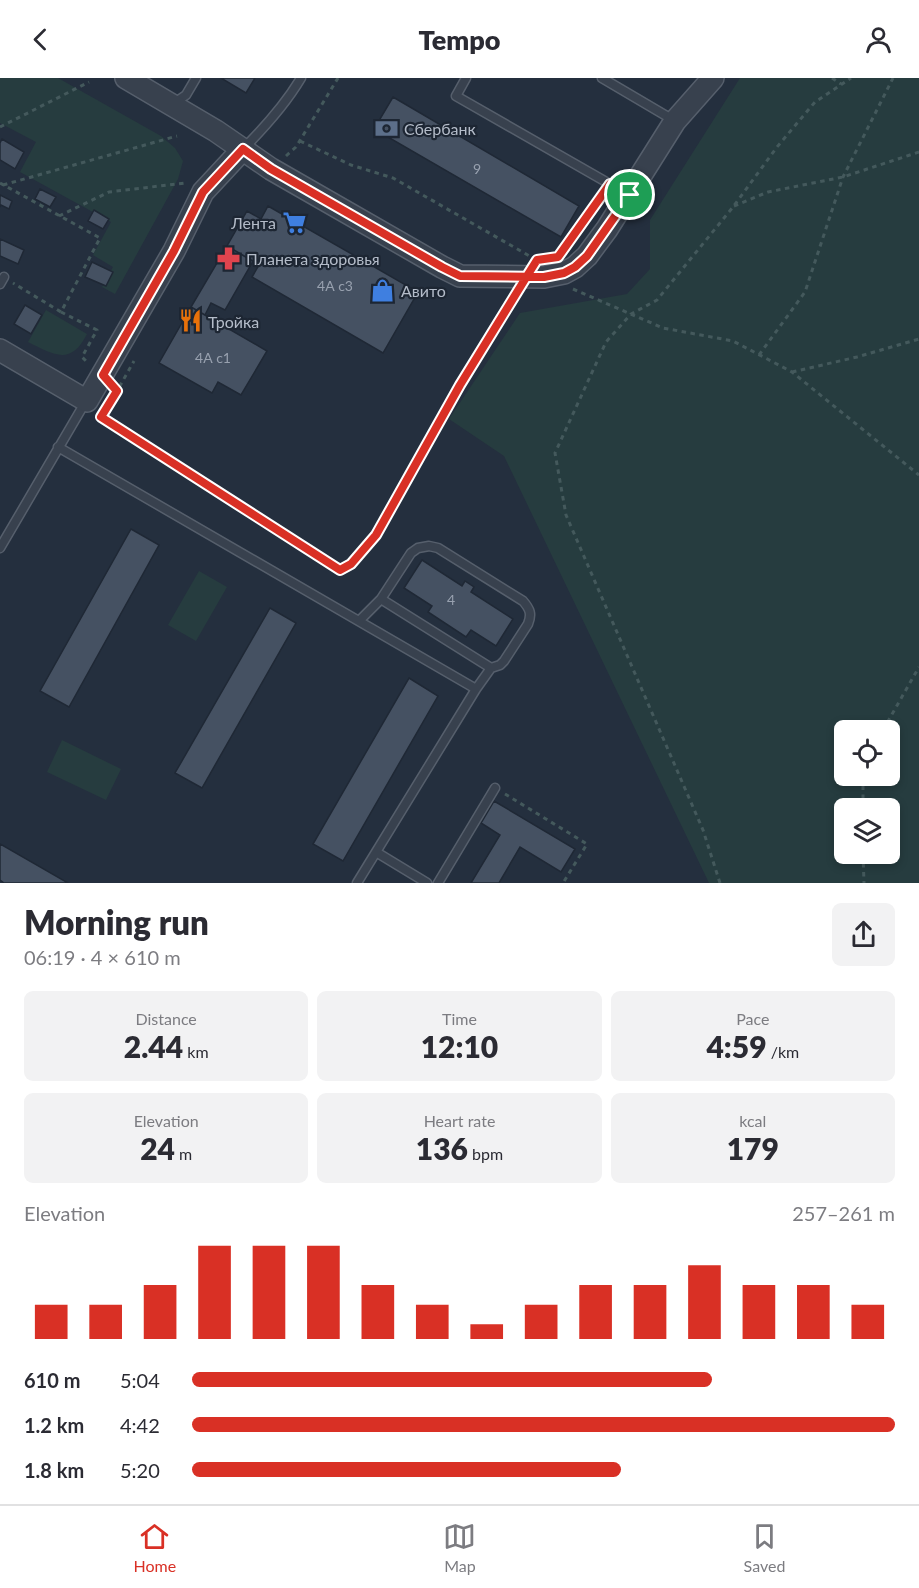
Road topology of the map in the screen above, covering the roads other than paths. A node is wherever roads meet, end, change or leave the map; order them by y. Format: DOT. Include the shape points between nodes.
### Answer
graph roads {
  1 [pos="126,78"];
  2 [pos="196,78"];
  3 [pos="301,78"];
  4 [pos="466,78"];
  5 [pos="602,78"];
  6 [pos="713,78"];
  7 [pos="172,105"];
  8 [pos="675,121"];
  9 [pos="243,149"];
  10 [pos="630,195"];
  11 [pos="0,350"];
  12 [pos="82,407"];
  13 [pos="58,447"];
  14 [pos="0,548"];
  15 [pos="381,598"];
  16 [pos="359,621"];
  17 [pos="491,668"];
  18 [pos="476,688"];
  19 [pos="495,788"];
  20 [pos="376,852"];
  21 [pos="357,883"];
  22 [pos="427,883"];
  23 [pos="438,883"];
  1 -- 7 [label="street"];
  2 -- 7 [label="lane" via="186,95"];
  3 -- 9 [label="lane" via="290,98"];
  4 -- 10 [label="lane" via="456,96"];
  5 -- 8 [label="lane"];
  6 -- 8 [label="street"];
  7 -- 9 [label="street"];
  8 -- 10 [label="street"];
  9 -- 10 [label="street" via="271,169 460,276 564,273 587,256"];
  9 -- 12 [label="street" via="203,192 174,251"];
  11 -- 12 [label="street"];
  12 -- 13 [label="lane"];
  13 -- 14 [label="lane"];
  13 -- 16 [label="lane"];
  15 -- 16 [label="lane"];
  15 -- 17 [label="lane"];
  15 -- 17 [label="lane" via="411,553 429,546 523,601 530,609 528,624 504,661"];
  16 -- 18 [label="lane"];
  17 -- 18 [label="lane"];
  18 -- 20 [label="lane"];
  19 -- 23 [label="lane"];
  20 -- 21 [label="lane"];
  20 -- 22 [label="lane"];
}
